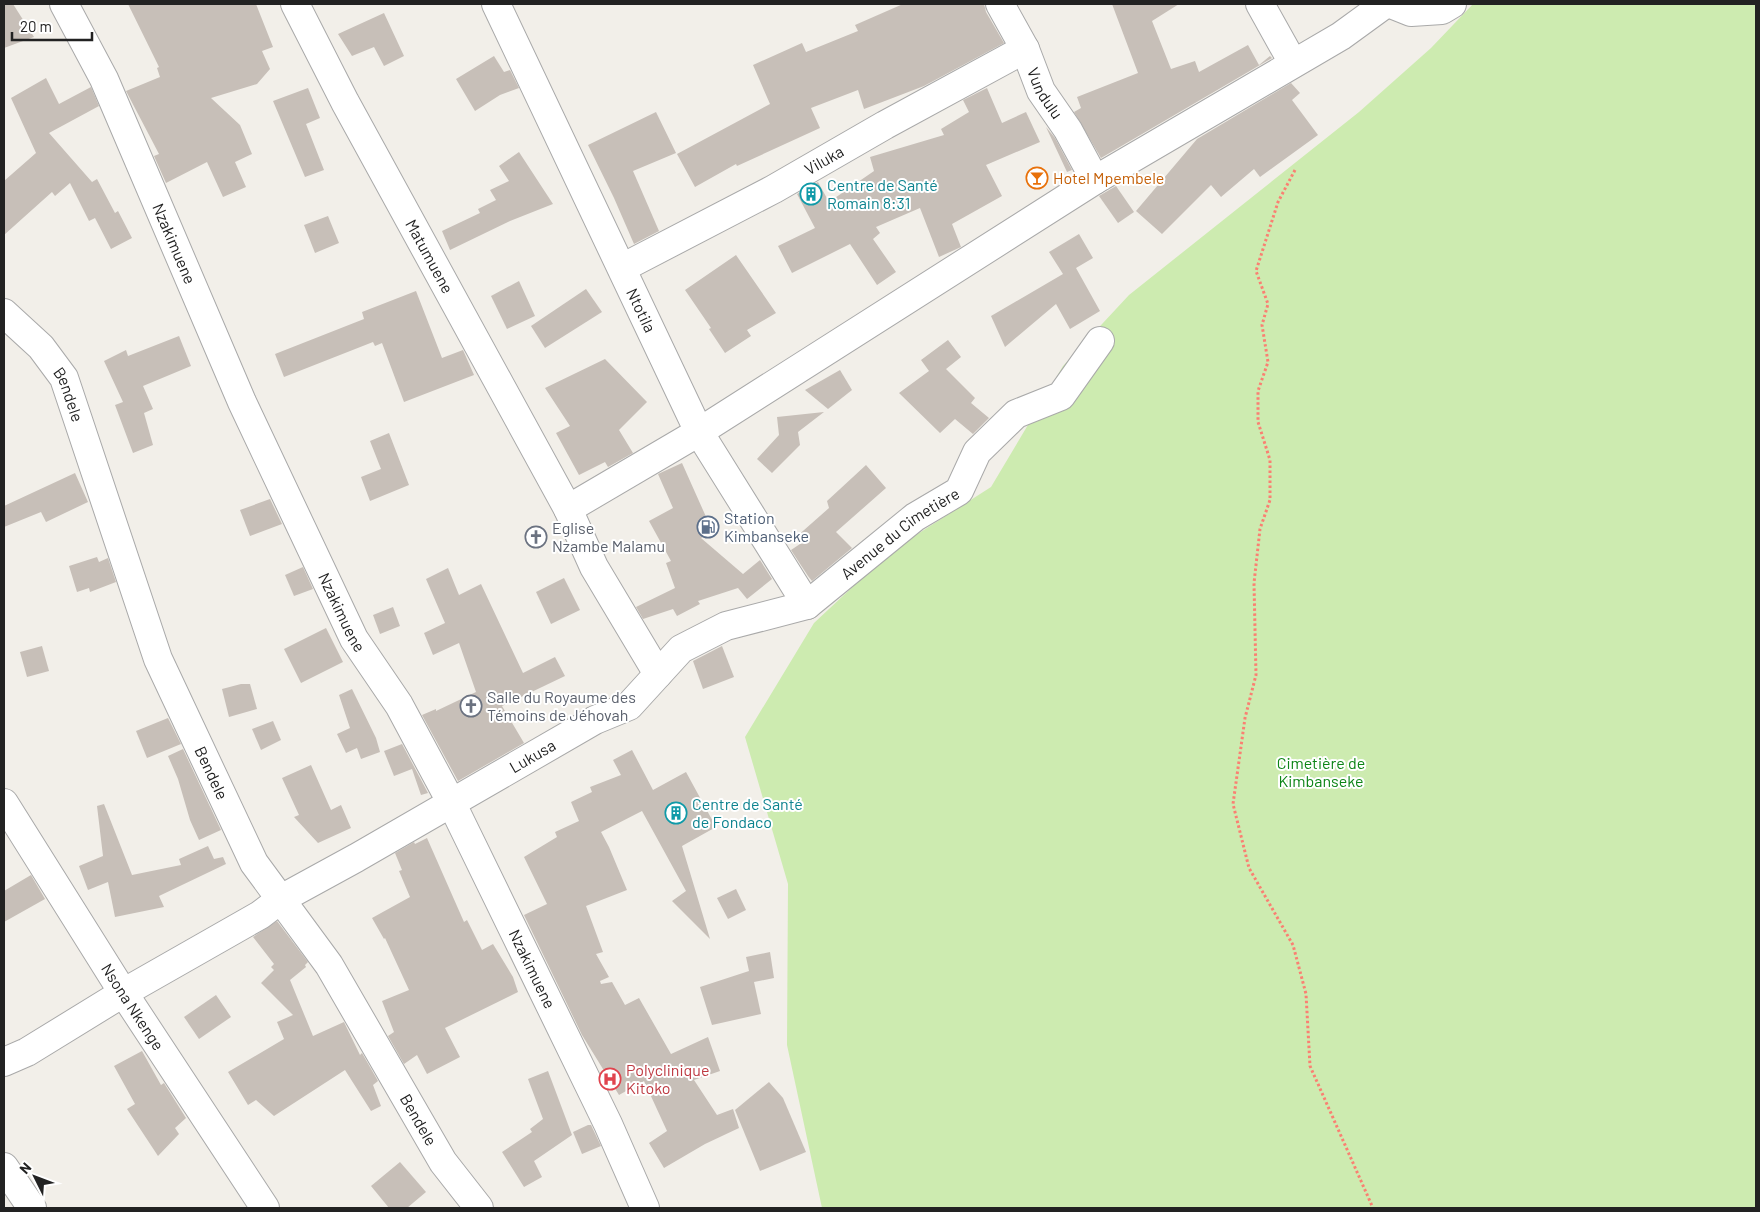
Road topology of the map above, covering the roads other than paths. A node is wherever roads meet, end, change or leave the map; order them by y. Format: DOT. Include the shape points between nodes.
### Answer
graph roads {
  1 [pos="64,4"];
  2 [pos="295,4"];
  3 [pos="496,4"];
  4 [pos="1000,4"];
  5 [pos="1260,4"];
  6 [pos="1385,4"];
  7 [pos="1391,4"];
  8 [pos="1452,4"];
  9 [pos="1025,49"];
  10 [pos="1293,63"];
  11 [pos="1095,180"];
  12 [pos="622,268"];
  13 [pos="4,314"];
  14 [pos="1100,341"];
  15 [pos="700,432"];
  16 [pos="568,509"];
  17 [pos="807,605"];
  18 [pos="658,674"];
  19 [pos="451,802"];
  20 [pos="4,803"];
  21 [pos="281,899"];
  22 [pos="124,993"];
  23 [pos="4,1062"];
  24 [pos="4,1167"];
  25 [pos="32,1208"];
  26 [pos="265,1208"];
  27 [pos="479,1208"];
  28 [pos="645,1208"];
  1 -- 19 [label="street, Nzakimuene" via="104,79 242,402 354,639 399,706"];
  2 -- 16 [label="street, Matumuene" via="344,102"];
  3 -- 12 [label="street, Ntotila"];
  4 -- 9 [label="street, Vundulu"];
  5 -- 10 [label="street"];
  6 -- 10 [label="street" via="1341,36"];
  7 -- 8 [label="street" via="1411,12 1442,10"];
  9 -- 11 [label="street, Vundulu" via="1042,90"];
  9 -- 12 [label="street, Viluka"];
  10 -- 11 [label="street"];
  11 -- 15 [label="street"];
  12 -- 15 [label="street, Ntotila"];
  13 -- 21 [label="street, Bendele" via="41,348 64,378 158,659 254,862"];
  14 -- 17 [label="street, Avenue du Cimetière" via="1061,396 1016,414 977,452 958,491 915,517"];
  15 -- 16 [label="street"];
  15 -- 17 [label="street, Ntotila"];
  16 -- 18 [label="street, Matumuene" via="594,567"];
  17 -- 18 [label="street, Avenue du Cimetière" via="726,626 681,649"];
  18 -- 19 [label="street, Lukusa" via="629,706 595,720"];
  19 -- 21 [label="street, Lukusa"];
  19 -- 28 [label="street, Nzakimuene"];
  20 -- 22 [label="street, Nsona Nkenge"];
  21 -- 22 [label="street, Lukusa" via="260,915"];
  21 -- 27 [label="street, Bendele" via="329,965 443,1162"];
  22 -- 23 [label="street, Lukusa" via="27,1052"];
  22 -- 26 [label="street, Nsona Nkenge"];
  24 -- 25 [label="street"];
}
